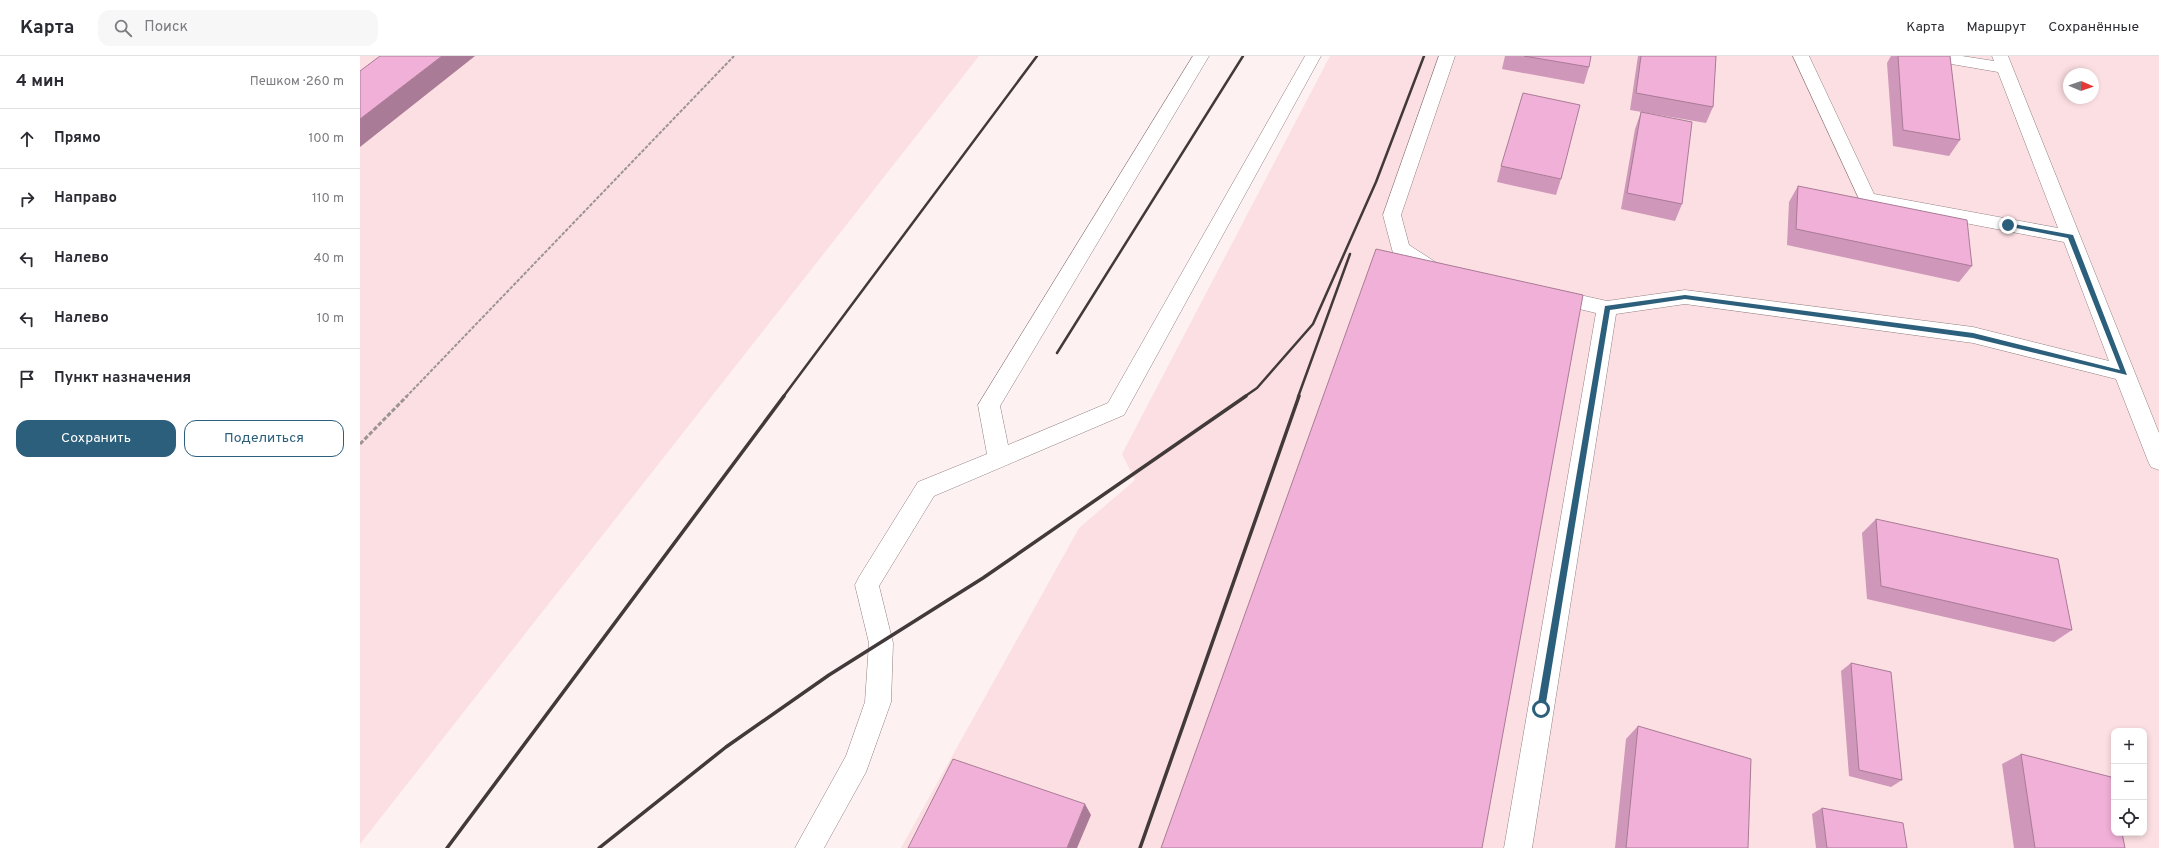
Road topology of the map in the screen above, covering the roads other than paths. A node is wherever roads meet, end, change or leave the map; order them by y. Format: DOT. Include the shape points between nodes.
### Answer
graph roads {
  1 [pos="1201,56"];
  2 [pos="1313,56"];
  3 [pos="1447,56"];
  4 [pos="1801,56"];
  5 [pos="1934,56"];
  6 [pos="2002,62"];
  7 [pos="2071,237"];
  8 [pos="1457,276"];
  9 [pos="1532,292"];
  10 [pos="1607,308"];
  11 [pos="2124,374"];
  12 [pos="999,458"];
  13 [pos="2159,461"];
  14 [pos="809,848"];
  15 [pos="1518,848"];
  1 -- 12 [label="lane" via="989,405"];
  2 -- 12 [label="lane" via="1116,409"];
  3 -- 8 [label="lane" via="1392,215 1400,248 1435,271"];
  4 -- 7 [label="lane" via="1867,199"];
  5 -- 6 [label="lane"];
  6 -- 7 [label="lane"];
  7 -- 11 [label="lane"];
  9 -- 10 [label="lane"];
  10 -- 11 [label="lane" via="1685,297 1973,335"];
  10 -- 15 [label="lane"];
  11 -- 13 [label="lane"];
  12 -- 14 [label="lane" via="926,489 867,585 880,643 878,702 857,763"];
}
